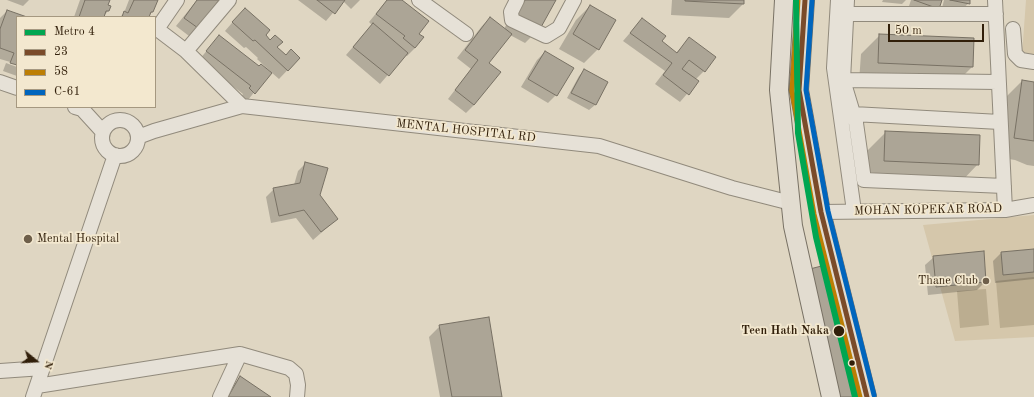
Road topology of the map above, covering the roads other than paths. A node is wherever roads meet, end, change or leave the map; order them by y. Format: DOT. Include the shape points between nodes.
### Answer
graph roads {
  1 [pos="177,0"];
  2 [pos="229,0"];
  3 [pos="420,0"];
  4 [pos="517,0"];
  5 [pos="574,0"];
  6 [pos="784,0"];
  7 [pos="805,0"];
  8 [pos="838,0"];
  9 [pos="995,0"];
  10 [pos="847,7"];
  11 [pos="996,14"];
  12 [pos="1013,29"];
  13 [pos="466,34"];
  14 [pos="186,51"];
  15 [pos="1034,62"];
  16 [pos="843,80"];
  17 [pos="0,82"];
  18 [pos="998,82"];
  19 [pos="16,88"];
  20 [pos="242,106"];
  21 [pos="78,108"];
  22 [pos="853,114"];
  23 [pos="1000,122"];
  24 [pos="103,132"];
  25 [pos="783,134"];
  26 [pos="138,137"];
  27 [pos="808,138"];
  28 [pos="115,155"];
  29 [pos="1004,186"];
  30 [pos="791,203"];
  31 [pos="1034,205"];
  32 [pos="1005,210"];
  33 [pos="854,211"];
  34 [pos="821,212"];
  35 [pos="240,354"];
  36 [pos="44,368"];
  37 [pos="0,371"];
  38 [pos="35,391"];
  39 [pos="220,397"];
  40 [pos="297,397"];
  41 [pos="831,397"];
  42 [pos="867,397"];
  1 -- 14 [label="street" via="157,29"];
  2 -- 14 [label="street"];
  3 -- 13 [label="street"];
  4 -- 5 [label="street" via="512,20 546,36 559,28"];
  6 -- 25 [label="main road" via="779,90"];
  7 -- 27 [label="main road" via="799,90"];
  8 -- 33 [label="street" via="834,68"];
  9 -- 11 [label="street"];
  10 -- 11 [label="street"];
  10 -- 16 [label="street"];
  11 -- 18 [label="street"];
  12 -- 15 [label="street" via="1015,54 1021,60"];
  14 -- 20 [label="street"];
  16 -- 18 [label="street"];
  16 -- 22 [label="street"];
  17 -- 19 [label="street"];
  18 -- 23 [label="street"];
  20 -- 26 [label="street, MENTAL HOSPITAL RD"];
  20 -- 30 [label="street, MENTAL HOSPITAL RD" via="599,146 732,188"];
  21 -- 24 [label="street"];
  22 -- 23 [label="street"];
  22 -- 29 [label="street" via="864,180"];
  23 -- 29 [label="street"];
  24 -- 26 [label="street" via="112,121 123,120 133,125"];
  24 -- 28 [label="street" via="104,147"];
  25 -- 27 [label="main road"];
  25 -- 30 [label="main road"];
  26 -- 28 [label="street" via="131,152 126,155"];
  27 -- 34 [label="main road"];
  28 -- 36 [label="street"];
  29 -- 32 [label="street"];
  30 -- 41 [label="main road" via="793,226"];
  31 -- 32 [label="street, MOHAN KOPEKAR ROAD"];
  32 -- 33 [label="street, MOHAN KOPEKAR ROAD"];
  33 -- 34 [label="street, MOHAN KOPEKAR ROAD"];
  34 -- 42 [label="main road"];
  35 -- 38 [label="street" via="58,382"];
  35 -- 39 [label="street"];
  35 -- 40 [label="street" via="289,368 296,374"];
  36 -- 37 [label="street"];
  36 -- 38 [label="street"];
}
